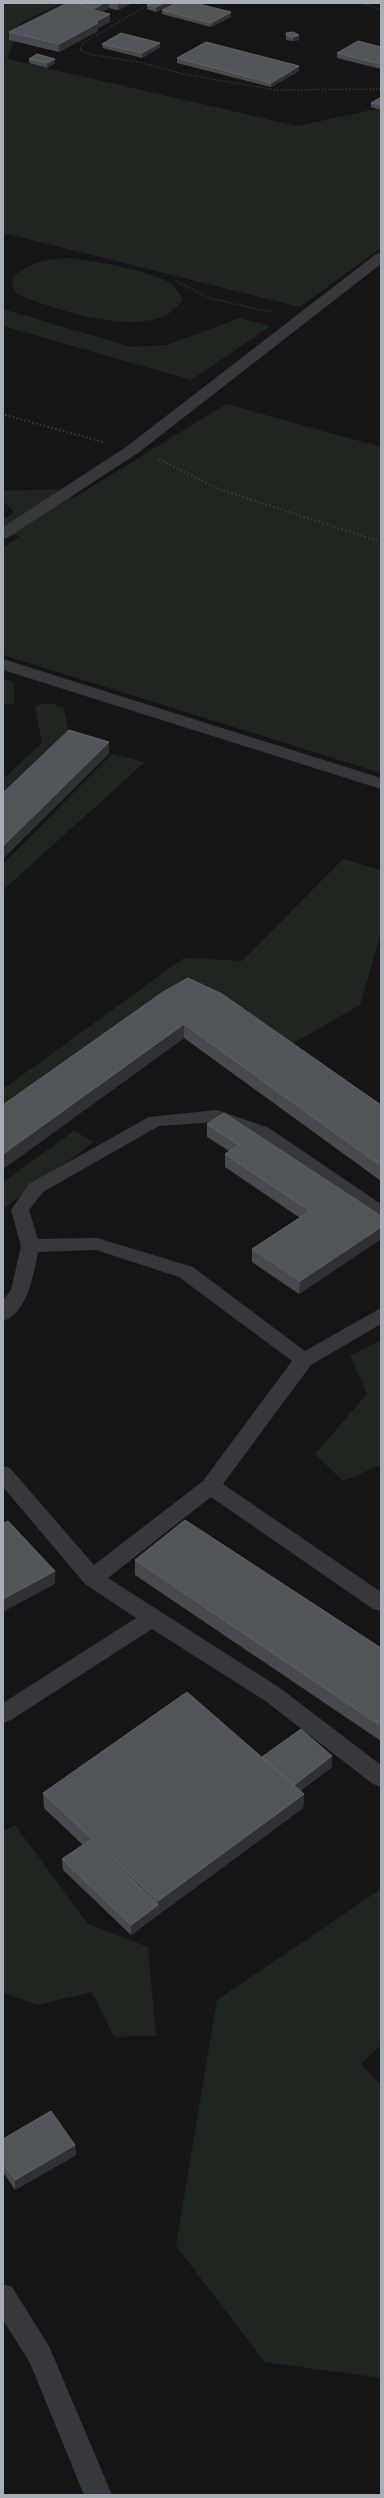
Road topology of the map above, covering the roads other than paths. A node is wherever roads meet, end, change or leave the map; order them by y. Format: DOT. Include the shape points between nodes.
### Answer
graph roads {
  1 [pos="381,257"];
  2 [pos="3,534"];
  3 [pos="3,664"];
  4 [pos="381,784"];
  5 [pos="381,1213"];
  6 [pos="30,1246"];
  7 [pos="3,1314"];
  8 [pos="381,1315"];
  9 [pos="304,1360"];
  10 [pos="3,1473"];
  11 [pos="210,1486"];
  12 [pos="93,1578"];
  13 [pos="381,1603"];
  14 [pos="152,1618"];
  15 [pos="3,1714"];
  16 [pos="381,1778"];
  17 [pos="3,2296"];
  18 [pos="98,2495"];
  1 -- 2 [label="street" via="132,450"];
  3 -- 4 [label="street"];
  5 -- 6 [label="lane" via="263,1132 217,1116 155,1121 36,1188 20,1210"];
  6 -- 7 [label="lane" via="20,1291"];
  6 -- 9 [label="lane" via="97,1244 186,1272"];
  8 -- 9 [label="lane"];
  9 -- 11 [label="lane"];
  10 -- 12 [label="lane"];
  11 -- 12 [label="lane"];
  11 -- 13 [label="lane"];
  12 -- 14 [label="lane"];
  14 -- 15 [label="lane"];
  14 -- 16 [label="lane" via="272,1694"];
  17 -- 18 [label="lane" via="40,2355"];
}
